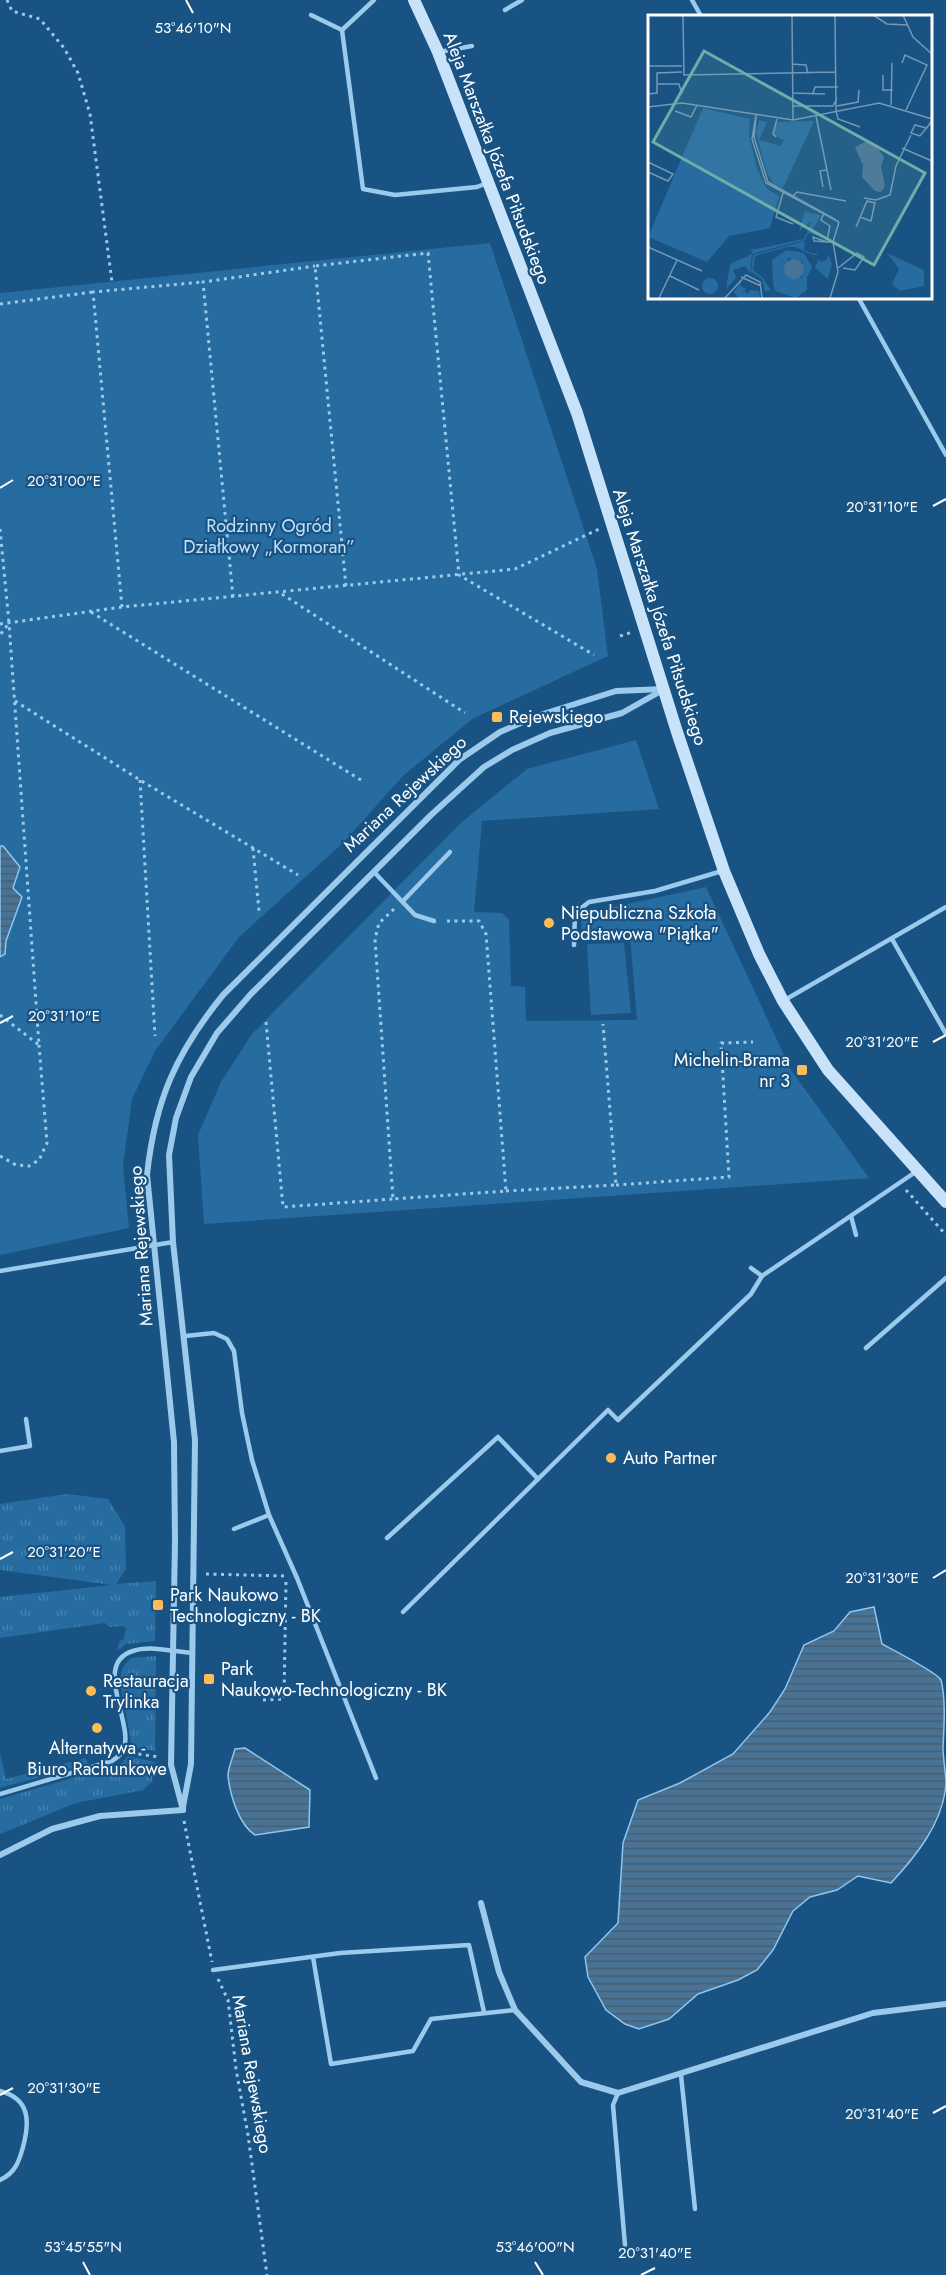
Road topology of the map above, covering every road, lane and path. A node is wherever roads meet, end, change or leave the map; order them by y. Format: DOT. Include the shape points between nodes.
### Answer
graph roads {
  1 [pos="7,0"];
  2 [pos="374,0"];
  3 [pos="414,0"];
  4 [pos="522,0"];
  5 [pos="692,0"];
  6 [pos="505,10"];
  7 [pos="311,15"];
  8 [pos="700,15"];
  9 [pos="342,30"];
  10 [pos="472,46"];
  11 [pos="438,52"];
  12 [pos="488,182"];
  13 [pos="315,266"];
  14 [pos="112,282"];
  15 [pos="203,282"];
  16 [pos="93,292"];
  17 [pos="859,298"];
  18 [pos="0,304"];
  19 [pos="946,455"];
  20 [pos="611,524"];
  21 [pos="0,529"];
  22 [pos="459,575"];
  23 [pos="346,586"];
  24 [pos="281,593"];
  25 [pos="233,597"];
  26 [pos="122,607"];
  27 [pos="90,611"];
  28 [pos="9,623"];
  29 [pos="0,624"];
  30 [pos="0,635"];
  31 [pos="594,655"];
  32 [pos="664,689"];
  33 [pos="15,700"];
  34 [pos="465,713"];
  35 [pos="140,780"];
  36 [pos="364,782"];
  37 [pos="252,848"];
  38 [pos="450,852"];
  39 [pos="724,871"];
  40 [pos="374,872"];
  41 [pos="298,875"];
  42 [pos="403,901"];
  43 [pos="946,907"];
  44 [pos="259,910"];
  45 [pos="434,921"];
  46 [pos="892,939"];
  47 [pos="574,945"];
  48 [pos="783,1001"];
  49 [pos="0,1015"];
  50 [pos="266,1022"];
  51 [pos="603,1024"];
  52 [pos="946,1034"];
  53 [pos="155,1036"];
  54 [pos="753,1042"];
  55 [pos="39,1045"];
  56 [pos="0,1156"];
  57 [pos="917,1171"];
  58 [pos="616,1185"];
  59 [pos="506,1191"];
  60 [pos="908,1193"];
  61 [pos="393,1199"];
  62 [pos="946,1202"];
  63 [pos="851,1216"];
  64 [pos="946,1234"];
  65 [pos="856,1236"];
  66 [pos="173,1242"];
  67 [pos="153,1245"];
  68 [pos="751,1268"];
  69 [pos="0,1271"];
  70 [pos="762,1276"];
  71 [pos="946,1278"];
  72 [pos="185,1336"];
  73 [pos="866,1348"];
  74 [pos="26,1419"];
  75 [pos="0,1451"];
  76 [pos="538,1479"];
  77 [pos="269,1515"];
  78 [pos="234,1529"];
  79 [pos="387,1538"];
  80 [pos="288,1557"];
  81 [pos="206,1574"];
  82 [pos="286,1576"];
  83 [pos="403,1612"];
  84 [pos="172,1651"];
  85 [pos="193,1653"];
  86 [pos="263,1700"];
  87 [pos="123,1751"];
  88 [pos="159,1757"];
  89 [pos="376,1778"];
  90 [pos="0,1794"];
  91 [pos="183,1810"];
  92 [pos="1,1853"];
  93 [pos="481,1903"];
  94 [pos="313,1957"];
  95 [pos="213,1970"];
  96 [pos="946,2004"];
  97 [pos="515,2010"];
  98 [pos="484,2012"];
  99 [pos="681,2075"];
  100 [pos="0,2091"];
  101 [pos="618,2093"];
  102 [pos="0,2180"];
  103 [pos="694,2209"];
  104 [pos="625,2246"];
  105 [pos="267,2275"];
  1 -- 14 [label="path" via="12,11 40,19 78,73 90,114"];
  2 -- 9 [label="lane"];
  3 -- 11 [label="street, Aleja Marszałka Józefa Piłsudskiego"];
  4 -- 6 [label="lane"];
  5 -- 8 [label="lane"];
  7 -- 9 [label="lane"];
  9 -- 12 [label="lane" via="363,189 395,195 477,187"];
  10 -- 11 [label="lane"];
  11 -- 12 [label="street, Aleja Marszałka Józefa Piłsudskiego"];
  12 -- 20 [label="street, Aleja Marszałka Józefa Piłsudskiego" via="577,413"];
  13 -- 15 [label="path"];
  13 -- 22 [label="path" via="428,253"];
  13 -- 23 [label="path"];
  15 -- 16 [label="path"];
  15 -- 25 [label="path"];
  16 -- 18 [label="path"];
  16 -- 26 [label="path"];
  17 -- 19 [label="lane"];
  20 -- 22 [label="path" via="515,569"];
  20 -- 32 [label="street, Aleja Marszałka Józefa Piłsudskiego"];
  21 -- 28 [label="path"];
  22 -- 23 [label="path"];
  22 -- 31 [label="path"];
  23 -- 24 [label="path"];
  24 -- 25 [label="path"];
  24 -- 34 [label="path"];
  25 -- 26 [label="path"];
  26 -- 27 [label="path"];
  27 -- 28 [label="path"];
  27 -- 36 [label="path"];
  28 -- 29 [label="path"];
  28 -- 30 [label="path"];
  28 -- 33 [label="path"];
  32 -- 39 [label="street, Aleja Marszałka Józefa Piłsudskiego"];
  32 -- 40 [label="street, Mariana Rejewskiego" via="622,713 550,733 484,767"];
  32 -- 67 [label="street, Mariana Rejewskiego" via="616,691 530,719 484,742 430,787 223,995 172,1070 158,1107 147,1175"];
  33 -- 35 [label="path"];
  33 -- 55 [label="path"];
  35 -- 37 [label="path"];
  35 -- 53 [label="path"];
  37 -- 41 [label="path"];
  37 -- 44 [label="path"];
  38 -- 42 [label="lane"];
  39 -- 47 [label="lane" via="655,891 589,902 575,913"];
  39 -- 48 [label="street, Aleja Marszałka Józefa Piłsudskiego"];
  40 -- 42 [label="lane"];
  40 -- 66 [label="street, Mariana Rejewskiego" via="250,995 217,1033 191,1077 168,1155"];
  42 -- 45 [label="lane" via="415,915"];
  42 -- 61 [label="path" via="379,923 375,939"];
  43 -- 46 [label="lane"];
  45 -- 59 [label="path" via="479,921 486,934"];
  46 -- 48 [label="lane"];
  46 -- 52 [label="lane"];
  48 -- 57 [label="street, Aleja Marszałka Józefa Piłsudskiego" via="828,1070"];
  49 -- 55 [label="path"];
  50 -- 61 [label="path" via="283,1208"];
  51 -- 58 [label="path"];
  54 -- 58 [label="path" via="721,1043 729,1177"];
  55 -- 56 [label="path" via="47,1143 39,1160 29,1166 16,1165"];
  57 -- 62 [label="street, Aleja Marszałka Józefa Piłsudskiego"];
  57 -- 63 [label="lane"];
  58 -- 59 [label="path"];
  59 -- 61 [label="path"];
  60 -- 64 [label="path"];
  63 -- 65 [label="lane"];
  63 -- 70 [label="lane"];
  66 -- 67 [label="lane"];
  66 -- 72 [label="street, Mariana Rejewskiego"];
  67 -- 69 [label="lane"];
  67 -- 84 [label="street, Mariana Rejewskiego" via="174,1442"];
  68 -- 70 [label="lane"];
  70 -- 76 [label="lane" via="751,1294 618,1420 608,1410"];
  71 -- 73 [label="lane"];
  72 -- 77 [label="lane" via="214,1333 227,1338 234,1351 248,1441"];
  72 -- 85 [label="street, Mariana Rejewskiego" via="195,1440"];
  74 -- 75 [label="lane" via="30,1446"];
  76 -- 79 [label="lane" via="498,1437"];
  76 -- 83 [label="lane"];
  77 -- 78 [label="lane"];
  77 -- 80 [label="lane"];
  80 -- 82 [label="path"];
  80 -- 89 [label="lane"];
  81 -- 82 [label="path"];
  82 -- 86 [label="path" via="284,1700"];
  84 -- 85 [label="lane"];
  84 -- 87 [label="lane" via="132,1651 119,1661 114,1674 125,1739"];
  84 -- 91 [label="street, Mariana Rejewskiego" via="171,1765"];
  85 -- 91 [label="street, Mariana Rejewskiego" via="191,1764"];
  87 -- 88 [label="path"];
  87 -- 90 [label="lane" via="112,1761"];
  91 -- 92 [label="street" via="100,1816 52,1829"];
  91 -- 95 [label="path, Mariana Rejewskiego"];
  93 -- 97 [label="street" via="499,1972"];
  94 -- 95 [label="lane"];
  94 -- 98 [label="lane" via="469,1945"];
  94 -- 98 [label="lane" via="331,2064 413,2051 431,2019"];
  95 -- 105 [label="path, Mariana Rejewskiego" via="228,2000"];
  96 -- 99 [label="street" via="873,2013"];
  97 -- 98 [label="lane"];
  97 -- 101 [label="street" via="581,2082"];
  99 -- 101 [label="street"];
  99 -- 103 [label="lane"];
  100 -- 102 [label="lane" via="16,2096 26,2112 28,2128 18,2167"];
  101 -- 104 [label="lane" via="613,2105"];
}
